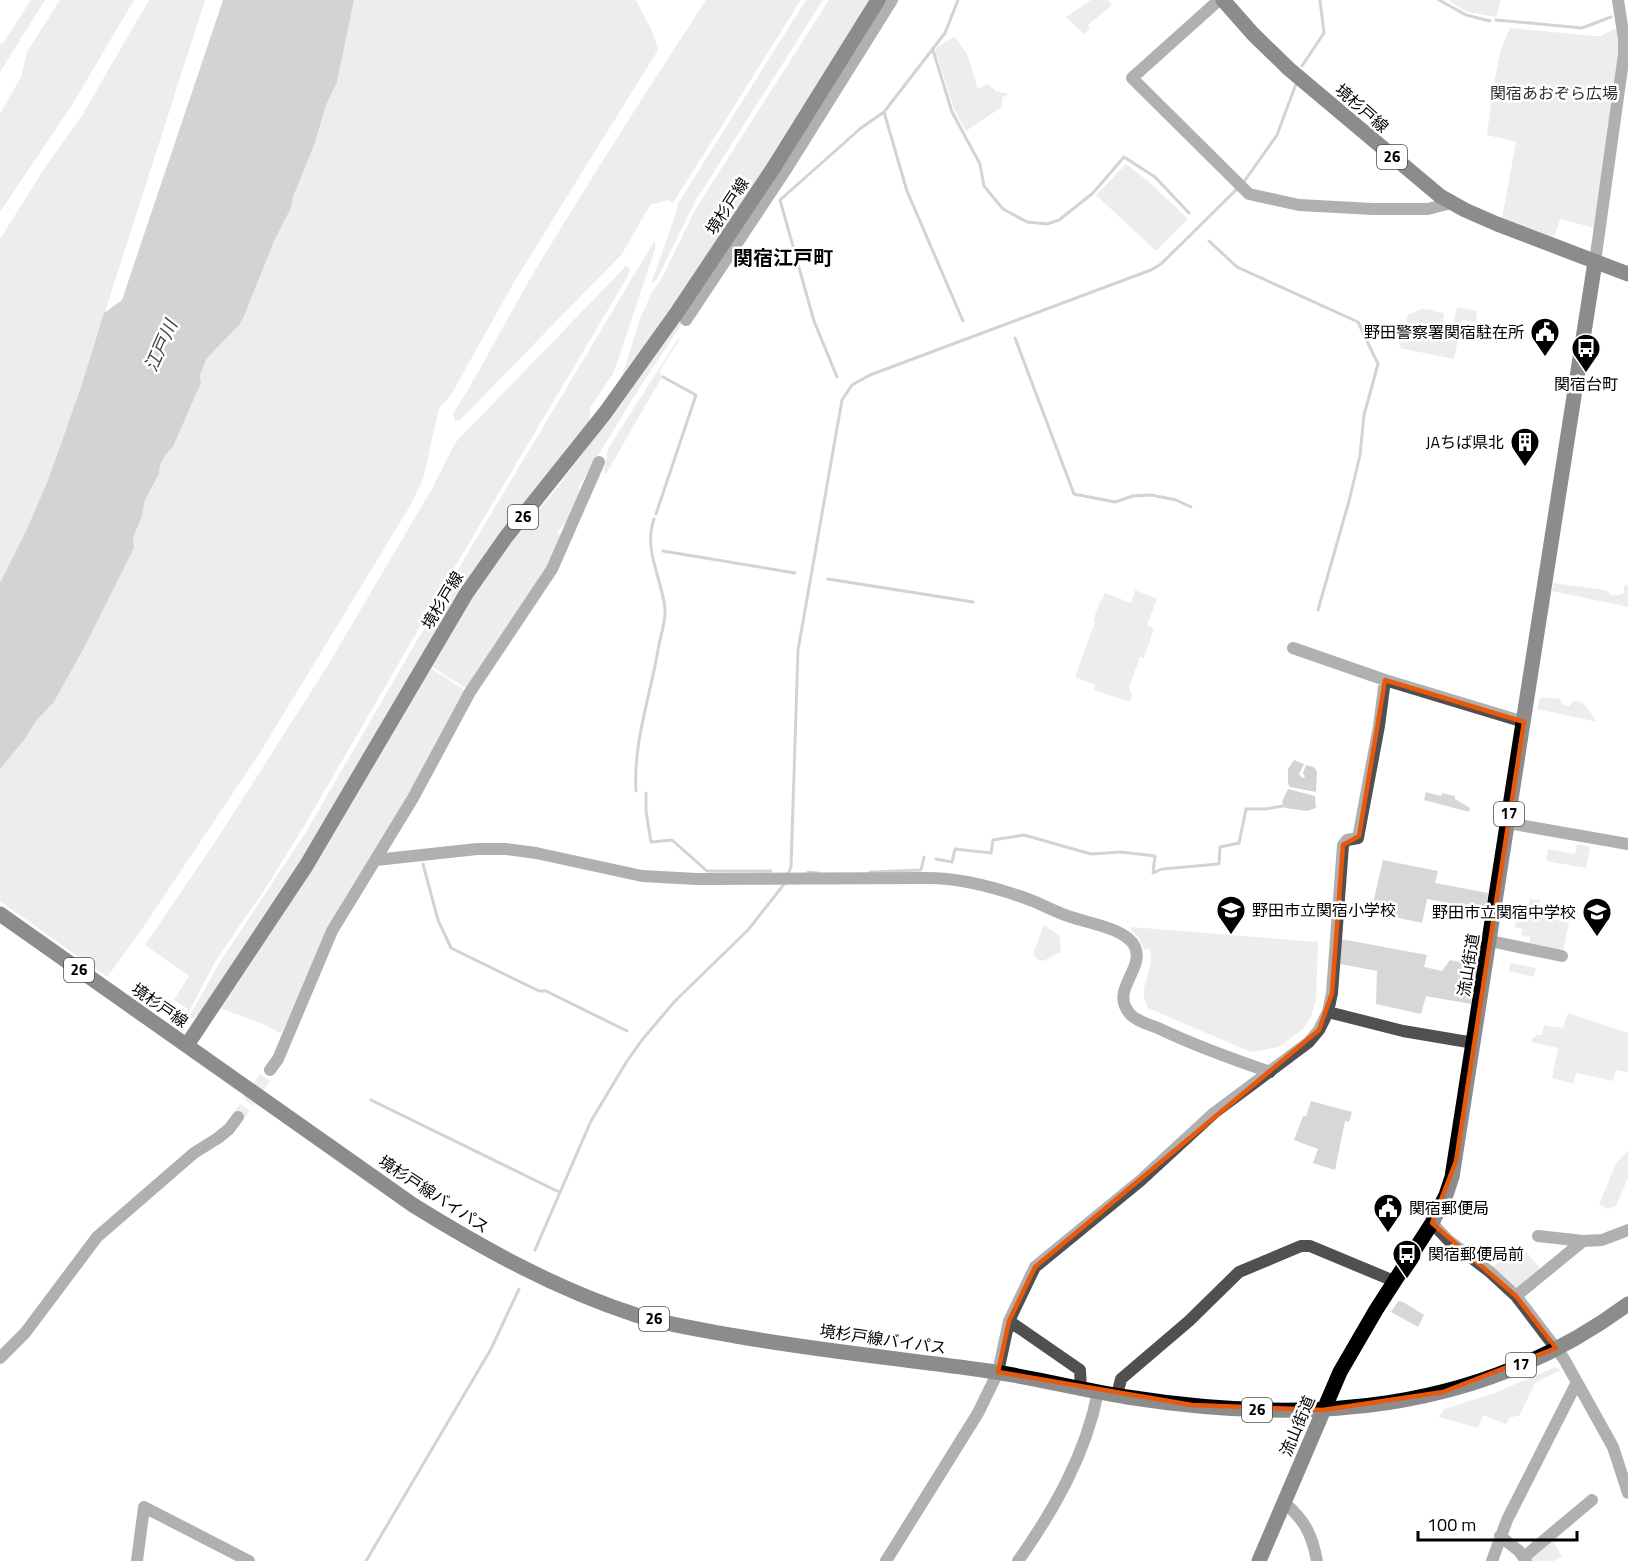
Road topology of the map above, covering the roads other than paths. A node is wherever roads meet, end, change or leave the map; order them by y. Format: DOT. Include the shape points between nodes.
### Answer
graph roads {
  1 [pos="878,0"];
  2 [pos="892,0"];
  3 [pos="1219,0"];
  4 [pos="1223,0"];
  5 [pos="1618,0"];
  6 [pos="1451,203"];
  7 [pos="1595,262"];
  8 [pos="1628,274"];
  9 [pos="686,320"];
  10 [pos="599,462"];
  11 [pos="1293,648"];
  12 [pos="1385,680"];
  13 [pos="1524,722"];
  14 [pos="1508,823"];
  15 [pos="1628,844"];
  16 [pos="376,860"];
  17 [pos="0,914"];
  18 [pos="1490,941"];
  19 [pos="1562,957"];
  20 [pos="1328,1012"];
  21 [pos="1474,1043"];
  22 [pos="187,1045"];
  23 [pos="270,1070"];
  24 [pos="1270,1072"];
  25 [pos="238,1117"];
  26 [pos="1432,1223"];
  27 [pos="1628,1230"];
  28 [pos="1538,1236"];
  29 [pos="1583,1241"];
  30 [pos="1394,1281"];
  31 [pos="1516,1296"];
  32 [pos="1628,1304"];
  33 [pos="1009,1322"];
  34 [pos="1556,1348"];
  35 [pos="0,1358"];
  36 [pos="998,1372"];
  37 [pos="1577,1382"];
  38 [pos="1081,1389"];
  39 [pos="1098,1392"];
  40 [pos="1117,1395"];
  41 [pos="1323,1410"];
  42 [pos="1628,1491"];
  43 [pos="1592,1500"];
  44 [pos="1285,1503"];
  45 [pos="1500,1536"];
  46 [pos="1525,1559"];
  47 [pos="137,1561"];
  48 [pos="249,1561"];
  49 [pos="886,1561"];
  50 [pos="1018,1561"];
  51 [pos="1259,1561"];
  52 [pos="1317,1561"];
  53 [pos="1492,1561"];
  1 -- 22 [label="main road, 境杉戸線 / 26" via="678,311 466,594 306,867"];
  2 -- 9 [label="street"];
  3 -- 6 [label="street" via="1132,78 1245,191 1299,205 1331,207 1428,209"];
  4 -- 6 [label="main road, 境杉戸線 / 26" via="1289,69 1417,179"];
  5 -- 7 [label="street" via="1624,54"];
  6 -- 7 [label="main road, 境杉戸線 / 26"];
  7 -- 8 [label="main road, 境杉戸線 / 26"];
  7 -- 13 [label="main road, 流山街道 / 17"];
  10 -- 16 [label="street" via="552,569 470,692"];
  11 -- 12 [label="street"];
  12 -- 13 [label="street"];
  12 -- 20 [label="street" via="1358,838 1343,845"];
  13 -- 14 [label="main road, 流山街道 / 17"];
  14 -- 15 [label="street"];
  14 -- 18 [label="main road, 流山街道 / 17"];
  16 -- 23 [label="street" via="332,931"];
  16 -- 24 [label="street" via="506,849 642,876 945,878 1025,898 1126,937 1136,950 1123,992 1132,1016 1202,1048"];
  17 -- 22 [label="main road, 境杉戸線 / 26"];
  18 -- 19 [label="street"];
  18 -- 21 [label="main road, 流山街道 / 17"];
  20 -- 21 [label="street" via="1403,1031"];
  20 -- 24 [label="street" via="1309,1042"];
  21 -- 26 [label="main road, 流山街道 / 17" via="1452,1177"];
  22 -- 36 [label="main road, 境杉戸線バイパス / 26" via="422,1210 508,1261 592,1299 681,1326 877,1358"];
  24 -- 33 [label="street" via="1214,1113 1140,1181 1035,1267"];
  25 -- 35 [label="street" via="229,1129 194,1153 97,1237 25,1334"];
  26 -- 30 [label="main road, 流山街道 / 17"];
  26 -- 31 [label="street"];
  27 -- 29 [label="street" via="1602,1240"];
  28 -- 29 [label="street"];
  29 -- 31 [label="street"];
  30 -- 40 [label="street" via="1310,1246 1255,1264 1239,1272 1121,1378"];
  30 -- 41 [label="main road, 流山街道 / 17" via="1340,1372"];
  31 -- 34 [label="street"];
  32 -- 34 [label="main road, 境杉戸線バイパス / 17"];
  33 -- 36 [label="street"];
  33 -- 38 [label="street" via="1080,1370"];
  34 -- 37 [label="street"];
  34 -- 41 [label="main road, 境杉戸線バイパス / 17" via="1509,1370 1443,1392"];
  36 -- 38 [label="main road, 境杉戸線バイパス / 26"];
  36 -- 49 [label="street" via="978,1413"];
  37 -- 42 [label="street" via="1613,1447"];
  37 -- 45 [label="street"];
  38 -- 39 [label="main road, 境杉戸線バイパス / 26"];
  39 -- 40 [label="main road, 境杉戸線バイパス / 26"];
  39 -- 50 [label="street" via="1062,1493"];
  40 -- 41 [label="main road, 境杉戸線バイパス / 26" via="1251,1410"];
  41 -- 44 [label="main road, 流山街道 / 17"];
  43 -- 46 [label="street"];
  44 -- 51 [label="main road, 流山街道 / 17"];
  44 -- 52 [label="street" via="1309,1532"];
  45 -- 46 [label="street"];
  45 -- 53 [label="street"];
  47 -- 48 [label="street" via="144,1508"];
}
